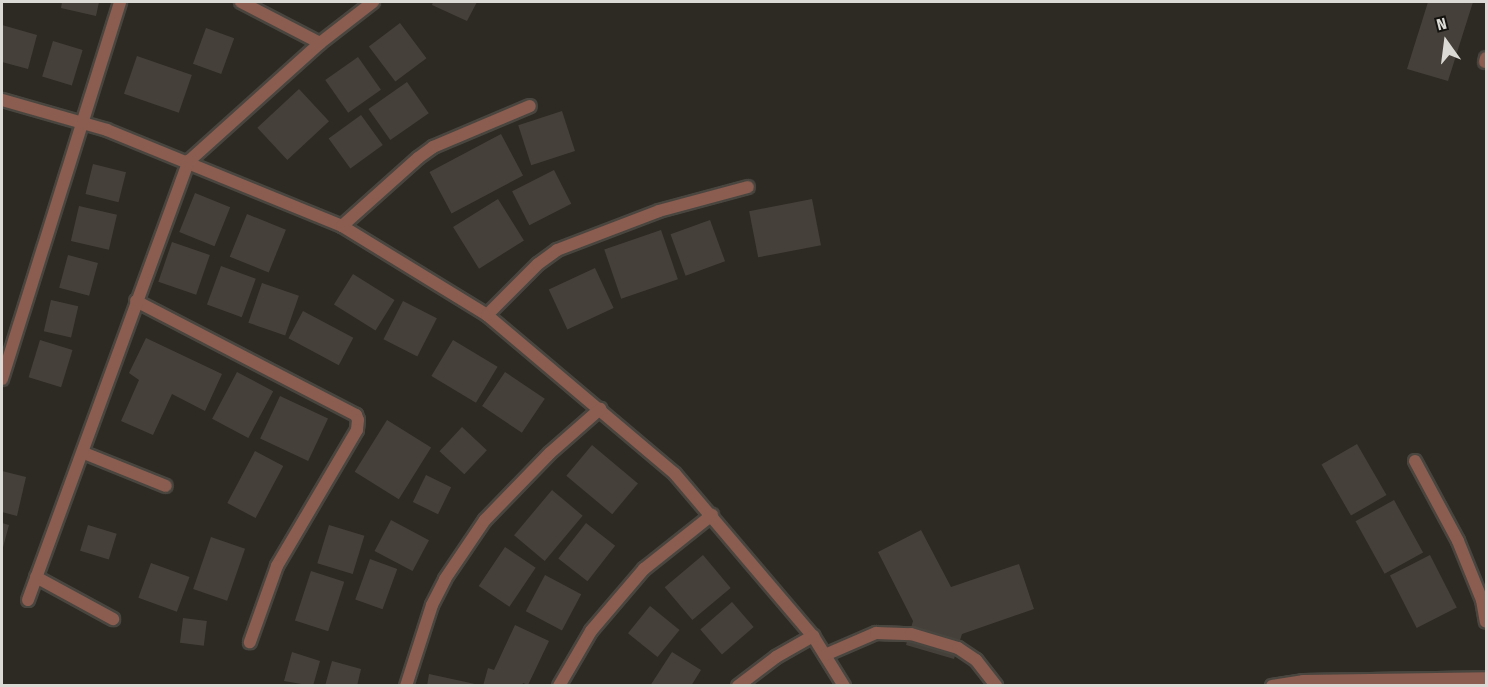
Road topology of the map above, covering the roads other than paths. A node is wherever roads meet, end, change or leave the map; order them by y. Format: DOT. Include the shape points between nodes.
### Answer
graph roads {
  1 [pos="120,2"];
  2 [pos="241,2"];
  3 [pos="373,2"];
  4 [pos="321,43"];
  5 [pos="2,100"];
  6 [pos="530,106"];
  7 [pos="82,123"];
  8 [pos="189,161"];
  9 [pos="748,187"];
  10 [pos="342,226"];
  11 [pos="135,301"];
  12 [pos="487,315"];
  13 [pos="2,379"];
  14 [pos="600,409"];
  15 [pos="84,453"];
  16 [pos="1415,462"];
  17 [pos="166,486"];
  18 [pos="712,515"];
  19 [pos="36,577"];
  20 [pos="28,600"];
  21 [pos="113,619"];
  22 [pos="1486,622"];
  23 [pos="813,636"];
  24 [pos="250,642"];
  25 [pos="825,656"];
  26 [pos="1486,678"];
  27 [pos="406,686"];
  28 [pos="560,686"];
  29 [pos="738,686"];
  30 [pos="843,686"];
  31 [pos="996,686"];
  32 [pos="1272,686"];
  1 -- 7 [label="street"];
  2 -- 4 [label="street"];
  3 -- 4 [label="street"];
  4 -- 8 [label="street"];
  5 -- 7 [label="street"];
  6 -- 10 [label="street" via="434,147"];
  7 -- 8 [label="street"];
  7 -- 13 [label="street"];
  8 -- 10 [label="street"];
  8 -- 11 [label="street"];
  9 -- 12 [label="street" via="650,214 557,250"];
  10 -- 12 [label="street"];
  11 -- 15 [label="street"];
  11 -- 24 [label="street" via="356,415 358,420 357,430 277,566"];
  12 -- 14 [label="street"];
  14 -- 18 [label="street" via="675,474"];
  14 -- 27 [label="street" via="550,453 485,520 432,605"];
  15 -- 17 [label="street"];
  15 -- 19 [label="street"];
  16 -- 22 [label="street" via="1458,541 1482,600"];
  18 -- 23 [label="street"];
  18 -- 28 [label="street" via="644,569 591,630"];
  19 -- 20 [label="street"];
  19 -- 21 [label="street"];
  23 -- 25 [label="street"];
  23 -- 29 [label="street" via="776,657"];
  25 -- 30 [label="street"];
  25 -- 31 [label="street" via="876,633 911,634 958,648 976,660"];
  26 -- 32 [label="street" via="1303,681"];
}
